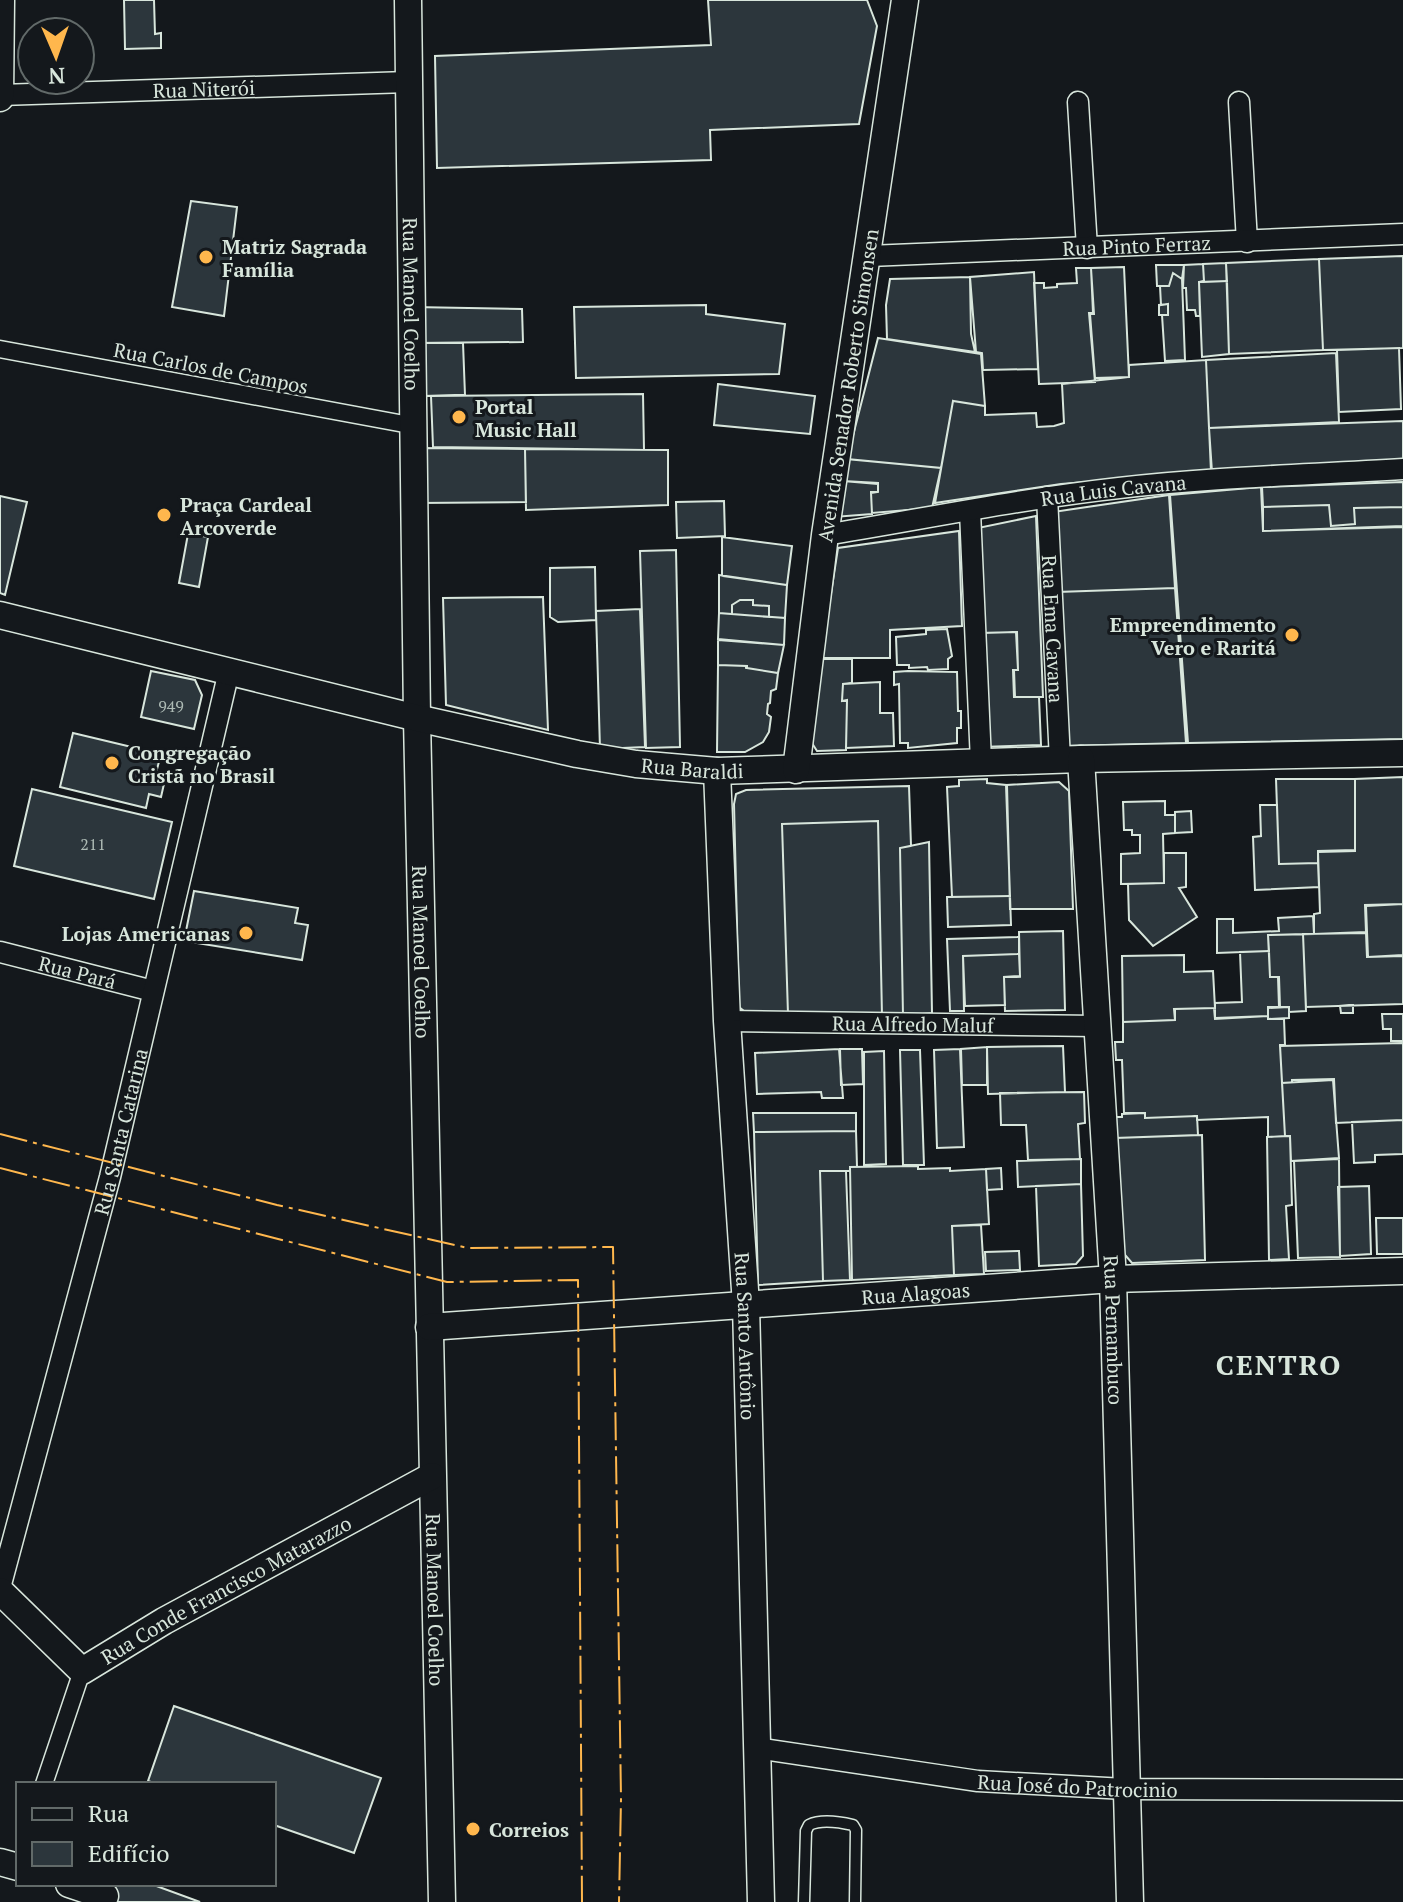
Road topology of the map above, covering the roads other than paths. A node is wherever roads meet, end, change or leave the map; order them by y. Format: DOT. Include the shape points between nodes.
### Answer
graph roads {
  1 [pos="1,0"];
  2 [pos="408,0"];
  3 [pos="905,0"];
  4 [pos="408,82"];
  5 [pos="0,96"];
  6 [pos="1078,102"];
  7 [pos="1239,102"];
  8 [pos="1403,234"];
  9 [pos="1247,242"];
  10 [pos="1087,248"];
  11 [pos="869,256"];
  12 [pos="0,349"];
  13 [pos="415,426"];
  14 [pos="1403,469"];
  15 [pos="1047,497"];
  16 [pos="970,511"];
  17 [pos="825,535"];
  18 [pos="0,615"];
  19 [pos="229,671"];
  20 [pos="417,718"];
  21 [pos="1403,753"];
  22 [pos="1071,760"];
  23 [pos="981,762"];
  24 [pos="796,770"];
  25 [pos="717,771"];
  26 [pos="0,952"];
  27 [pos="153,991"];
  28 [pos="727,1021"];
  29 [pos="1097,1026"];
  30 [pos="1403,1271"];
  31 [pos="1113,1279"];
  32 [pos="746,1305"];
  33 [pos="429,1327"];
  34 [pos="432,1476"];
  35 [pos="0,1590"];
  36 [pos="82,1671"];
  37 [pos="756,1748"];
  38 [pos="45,1782"];
  39 [pos="1125,1789"];
  40 [pos="1403,1790"];
  41 [pos="75,1886"];
  42 [pos="105,1896"];
  43 [pos="441,1898"];
  44 [pos="761,1902"];
  45 [pos="804,1902"];
  46 [pos="855,1902"];
  47 [pos="1130,1902"];
  1 -- 5 [label="street"];
  2 -- 4 [label="street, Rua Manoel Coelho"];
  3 -- 11 [label="street, Avenida Senador Roberto Simonsen"];
  4 -- 5 [label="street, Rua Niterói"];
  4 -- 13 [label="street, Rua Manoel Coelho"];
  6 -- 10 [label="street"];
  7 -- 9 [label="street"];
  8 -- 9 [label="street, Rua Pinto Ferraz"];
  9 -- 10 [label="street, Rua Pinto Ferraz"];
  10 -- 11 [label="street, Rua Pinto Ferraz"];
  11 -- 17 [label="street, Avenida Senador Roberto Simonsen"];
  12 -- 13 [label="street, Rua Carlos de Campos"];
  13 -- 20 [label="street, Rua Manoel Coelho"];
  14 -- 15 [label="street, Rua Luis Cavana" via="1182,481"];
  15 -- 16 [label="street, Rua Luis Cavana"];
  15 -- 22 [label="street, Rua Ema Cavana"];
  16 -- 17 [label="street, Rua Luis Cavana"];
  16 -- 23 [label="street"];
  17 -- 24 [label="street, Avenida Senador Roberto Simonsen"];
  18 -- 19 [label="street, Rua Baraldi"];
  19 -- 20 [label="street, Rua Baraldi"];
  19 -- 27 [label="street, Rua Santa Catarina"];
  20 -- 25 [label="street, Rua Baraldi" via="577,754"];
  20 -- 33 [label="street, Rua Manoel Coelho"];
  21 -- 22 [label="street, Rua Baraldi"];
  22 -- 23 [label="street, Rua Baraldi"];
  22 -- 29 [label="street, Rua Pernambuco"];
  23 -- 24 [label="street, Rua Baraldi"];
  24 -- 25 [label="street, Rua Baraldi"];
  25 -- 28 [label="street, Rua Santo Antônio"];
  26 -- 27 [label="street, Rua Pará"];
  27 -- 35 [label="street, Rua Santa Catarina" via="110,1177"];
  28 -- 29 [label="street, Rua Alfredo Maluf"];
  28 -- 32 [label="street, Rua Santo Antônio"];
  29 -- 31 [label="street, Rua Pernambuco"];
  30 -- 31 [label="street, Rua Alagoas"];
  31 -- 32 [label="street, Rua Alagoas"];
  31 -- 39 [label="street, Rua Pernambuco"];
  32 -- 33 [label="street, Rua Alagoas"];
  32 -- 37 [label="street, Rua Santo Antônio"];
  33 -- 34 [label="street, Rua Manoel Coelho"];
  34 -- 36 [label="street, Rua Conde Francisco Matarazzo"];
  34 -- 43 [label="street, Rua Manoel Coelho"];
  35 -- 36 [label="street"];
  36 -- 38 [label="street, Rua Conde Francisco Matarazzo"];
  37 -- 39 [label="street, Rua José do Patrocinio" via="978,1781"];
  37 -- 44 [label="street, Rua Santo Antônio"];
  39 -- 40 [label="street, Rua José do Patrocinio"];
  39 -- 47 [label="street, Rua Pernambuco"];
  41 -- 42 [label="street"];
  45 -- 46 [label="lane" via="806,1831 816,1822 846,1823 856,1830"];
}
